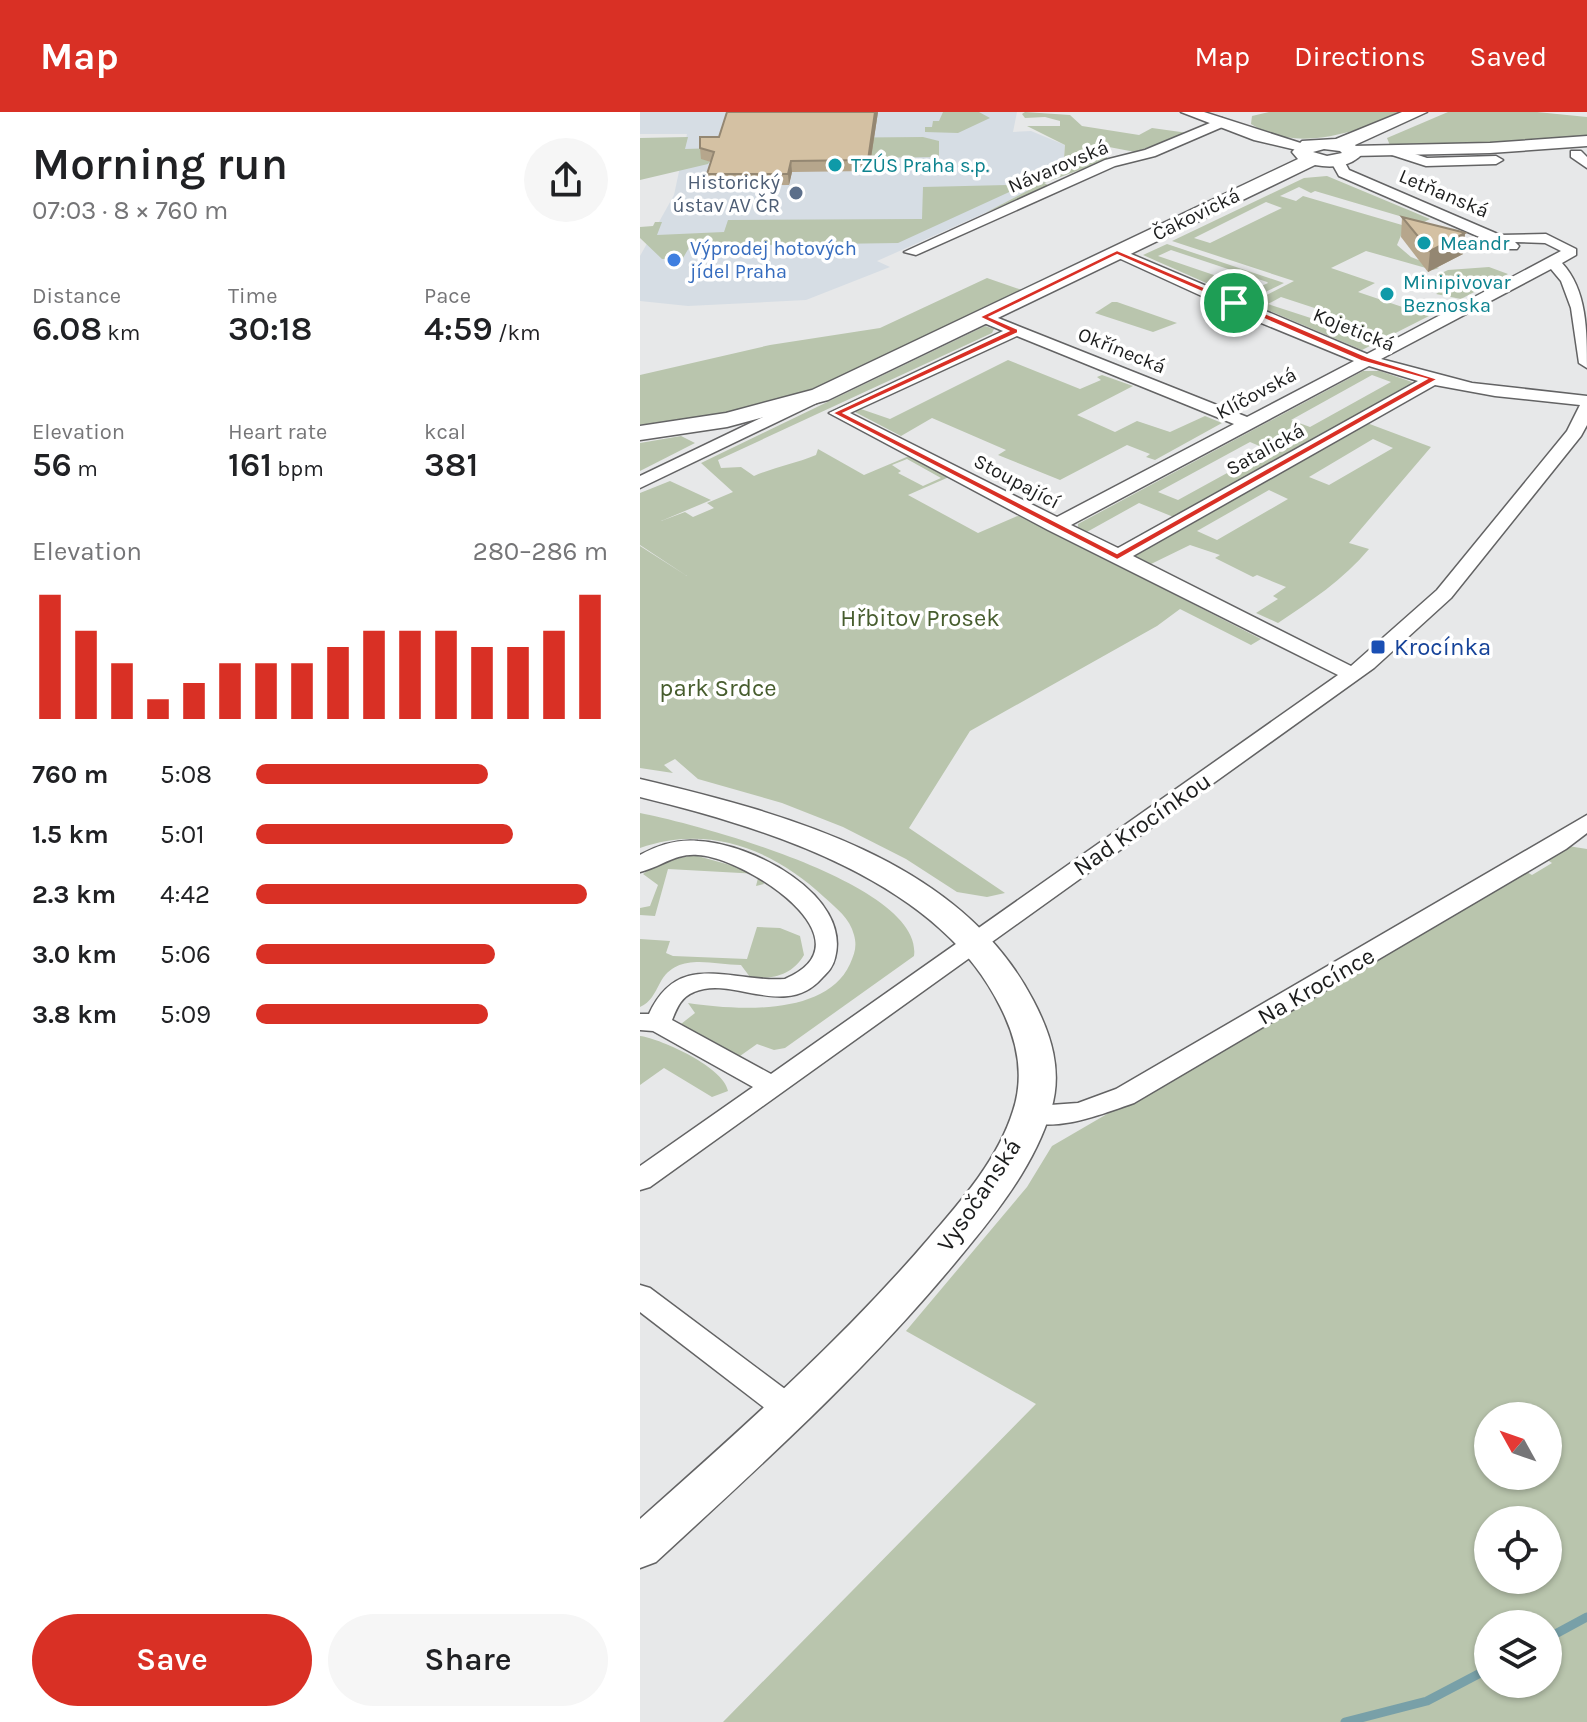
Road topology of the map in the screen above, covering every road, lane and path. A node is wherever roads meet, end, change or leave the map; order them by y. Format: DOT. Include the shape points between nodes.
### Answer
graph roads {
  1 [pos="1189,112"];
  2 [pos="1418,112"];
  3 [pos="1222,122"];
  4 [pos="1394,151"];
  5 [pos="1343,152"];
  6 [pos="1308,153"];
  7 [pos="1583,153"];
  8 [pos="1496,160"];
  9 [pos="1578,239"];
  10 [pos="1498,240"];
  11 [pos="1562,244"];
  12 [pos="911,252"];
  13 [pos="1117,252"];
  14 [pos="1552,262"];
  15 [pos="1582,264"];
  16 [pos="983,317"];
  17 [pos="1015,331"];
  18 [pos="1365,359"];
  19 [pos="1587,363"];
  20 [pos="1433,379"];
  21 [pos="820,395"];
  22 [pos="1587,401"];
  23 [pos="1587,407"];
  24 [pos="1246,423"];
  25 [pos="640,433"];
  26 [pos="1581,433"];
  27 [pos="640,483"];
  28 [pos="1055,526"];
  29 [pos="1117,557"];
  30 [pos="1353,675"];
  31 [pos="648,791"];
  32 [pos="1587,822"];
  33 [pos="640,865"];
  34 [pos="975,943"];
  35 [pos="649,1023"];
  36 [pos="773,1086"];
  37 [pos="1031,1114"];
  38 [pos="640,1180"];
  39 [pos="640,1296"];
  40 [pos="790,1410"];
  41 [pos="640,1548"];
  1 -- 3 [label="street"];
  2 -- 5 [label="main road"];
  3 -- 6 [label="street"];
  3 -- 12 [label="street, Návarovská" via="1150,153 1110,163"];
  4 -- 5 [label="street"];
  4 -- 7 [label="street"];
  4 -- 8 [label="street" via="1426,162"];
  5 -- 6 [label="main road"];
  5 -- 10 [label="street, Letňanská" via="1344,173"];
  6 -- 13 [label="main road, Čakovická"];
  9 -- 11 [label="street"];
  10 -- 11 [label="street" via="1533,237"];
  10 -- 14 [label="street, Letňanská"];
  11 -- 14 [label="street" via="1571,252"];
  13 -- 16 [label="main road, Čakovická"];
  13 -- 18 [label="street, Kojetická"];
  14 -- 15 [label="street, Letňanská"];
  14 -- 18 [label="street, Klíčovská"];
  14 -- 19 [label="street" via="1566,275 1575,296"];
  16 -- 17 [label="street, Okřínecká"];
  16 -- 21 [label="main road, Čakovická"];
  17 -- 24 [label="street, Okřínecká"];
  17 -- 28 [label="street, Stoupající" via="837,413"];
  18 -- 20 [label="street, Kojetická"];
  18 -- 24 [label="street, Klíčovská"];
  20 -- 22 [label="street, Kojetická"];
  20 -- 29 [label="street, Satalická"];
  21 -- 25 [label="main road, Čakovická" via="756,414"];
  21 -- 27 [label="street, Čakovická"];
  23 -- 26 [label="street, Nad Krocínkou"];
  24 -- 28 [label="street, Klíčovská"];
  26 -- 30 [label="street, Nad Krocínkou" via="1444,594"];
  28 -- 29 [label="street, Stoupající"];
  29 -- 30 [label="street, Stoupající"];
  30 -- 34 [label="street, Nad Krocínkou"];
  31 -- 34 [label="main road, Vysočanská" via="767,821 844,854 932,906"];
  32 -- 37 [label="street, Na Krocínce" via="1558,844 1125,1096 1101,1108"];
  33 -- 35 [label="street" via="682,847 750,858 781,878 827,931 829,947 809,977 787,987 762,990 691,983 677,990"];
  34 -- 36 [label="street, Nad Krocínkou"];
  34 -- 37 [label="main road, Vysočanská" via="1021,1005 1034,1043 1038,1085"];
  35 -- 36 [label="street"];
  36 -- 38 [label="street, Nad Krocínkou"];
  37 -- 40 [label="main road, Vysočanská" via="985,1196 932,1264"];
  39 -- 40 [label="street"];
  40 -- 41 [label="main road, Vysočanská"];
}
